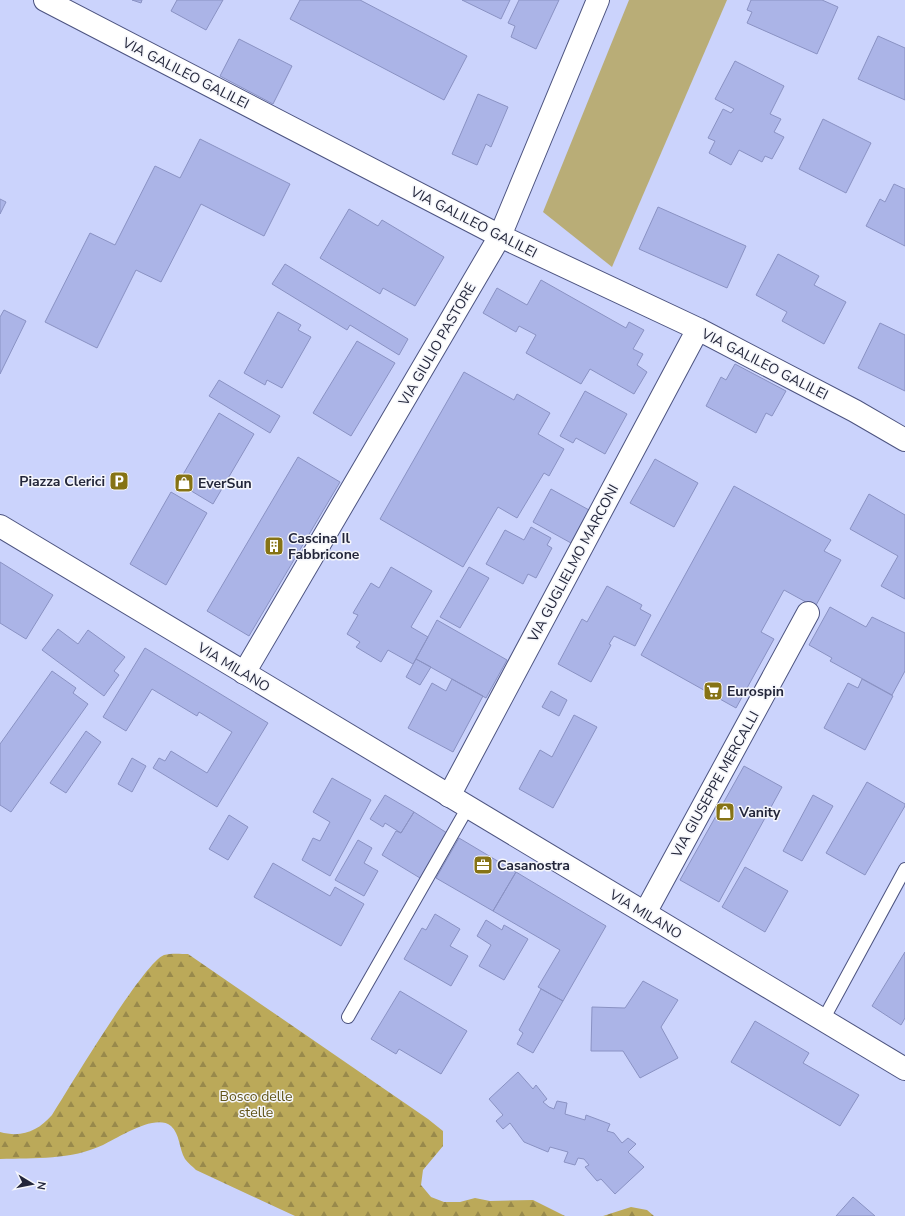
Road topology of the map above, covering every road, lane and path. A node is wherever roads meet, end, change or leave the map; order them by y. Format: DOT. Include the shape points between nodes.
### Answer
graph roads {
  1 [pos="45,0"];
  2 [pos="598,0"];
  3 [pos="500,236"];
  4 [pos="698,329"];
  5 [pos="905,440"];
  6 [pos="0,526"];
  7 [pos="808,613"];
  8 [pos="244,673"];
  9 [pos="449,796"];
  10 [pos="468,807"];
  11 [pos="905,869"];
  12 [pos="644,913"];
  13 [pos="348,1017"];
  14 [pos="823,1020"];
  15 [pos="905,1069"];
  1 -- 3 [label="street, VIA GALILEO GALILEI"];
  2 -- 3 [label="street, VIA GIULIO PASTORE"];
  3 -- 4 [label="street, VIA GALILEO GALILEI"];
  3 -- 8 [label="street, VIA GIULIO PASTORE"];
  4 -- 5 [label="street, VIA GALILEO GALILEI" via="855,410"];
  4 -- 9 [label="street, VIA GUGLIELMO MARCONI"];
  6 -- 8 [label="street, VIA MILANO"];
  7 -- 12 [label="street, VIA GIUSEPPE MERCALLI"];
  8 -- 9 [label="street, VIA MILANO"];
  9 -- 10 [label="street, VIA MILANO"];
  10 -- 12 [label="street, VIA MILANO"];
  10 -- 13 [label="lane"];
  11 -- 14 [label="lane"];
  12 -- 14 [label="street, VIA MILANO"];
  14 -- 15 [label="street, VIA MILANO"];
}
